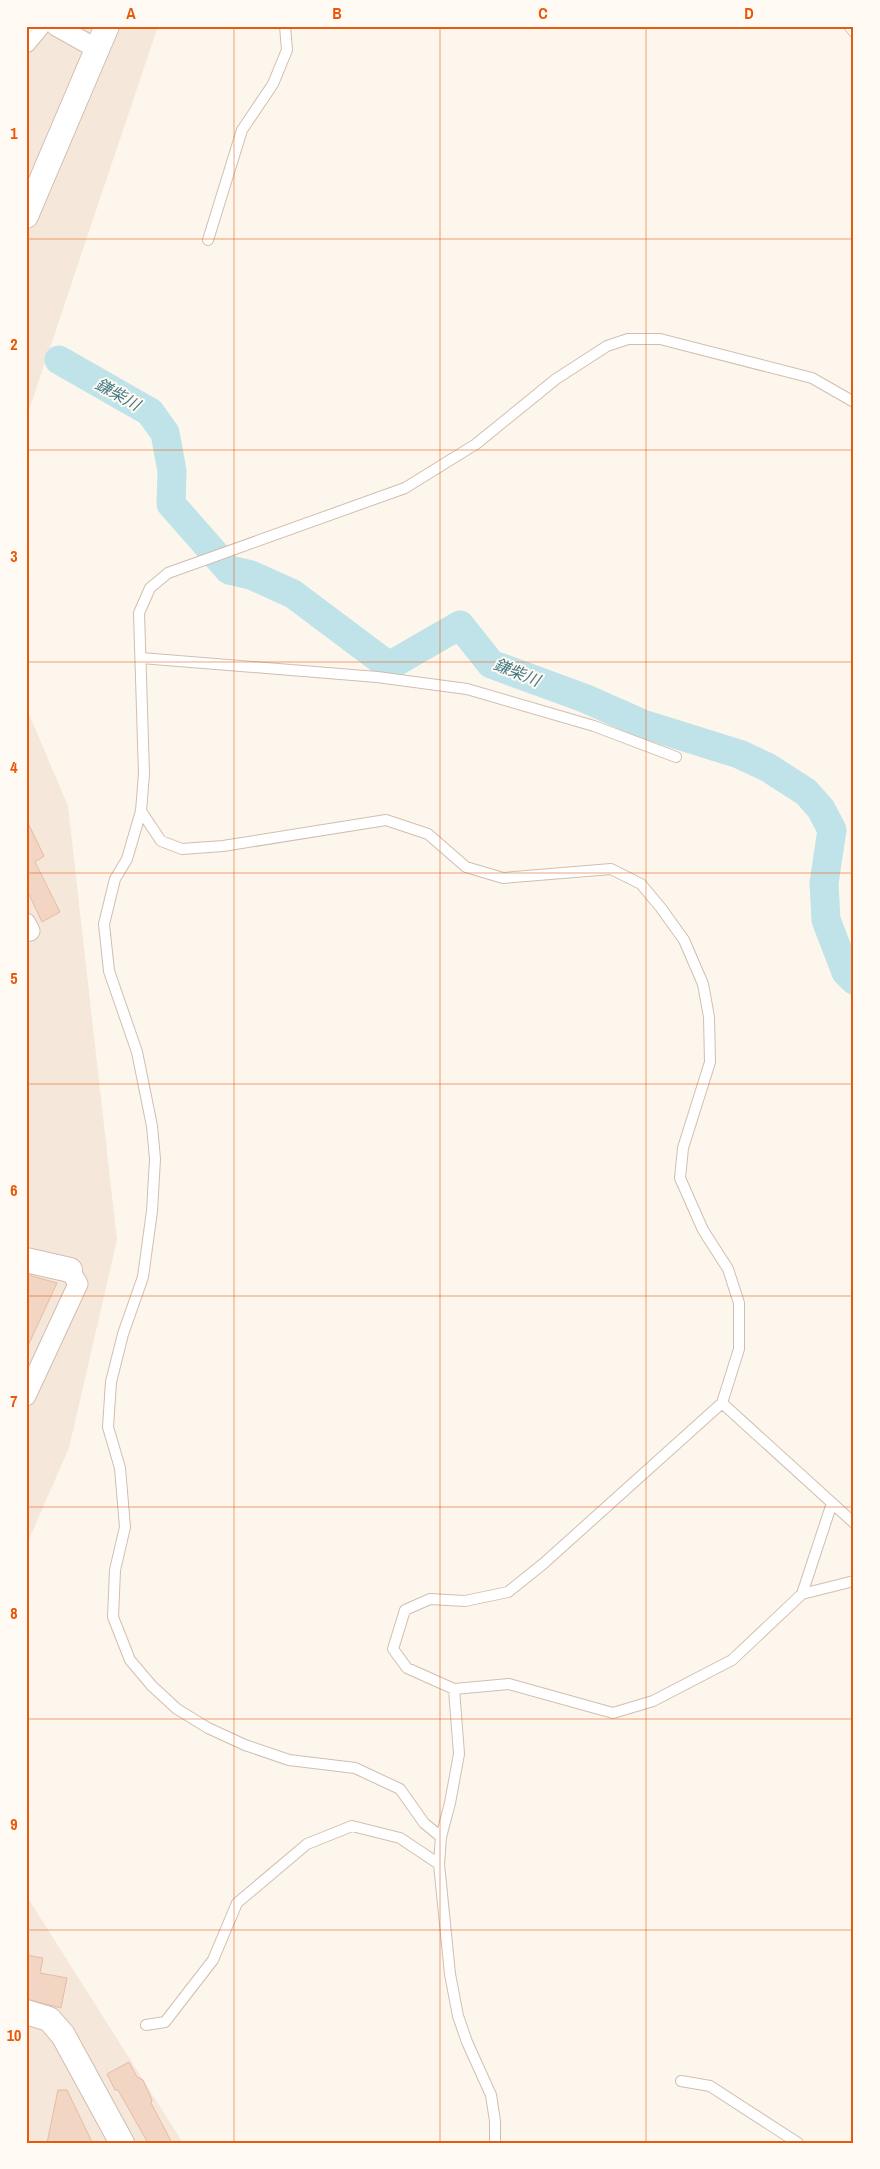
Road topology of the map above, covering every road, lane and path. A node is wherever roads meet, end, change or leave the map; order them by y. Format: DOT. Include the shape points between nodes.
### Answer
graph roads {
  1 [pos="40,26"];
  2 [pos="56,26"];
  3 [pos="107,26"];
  4 [pos="285,26"];
  5 [pos="849,26"];
  6 [pos="854,32"];
  7 [pos="26,43"];
  8 [pos="97,48"];
  9 [pos="26,216"];
  10 [pos="208,240"];
  11 [pos="854,402"];
  12 [pos="141,658"];
  13 [pos="676,757"];
  14 [pos="141,811"];
  15 [pos="26,923"];
  16 [pos="26,932"];
  17 [pos="26,1260"];
  18 [pos="70,1270"];
  19 [pos="26,1396"];
  20 [pos="722,1403"];
  21 [pos="832,1503"];
  22 [pos="854,1523"];
  23 [pos="854,1581"];
  24 [pos="802,1594"];
  25 [pos="454,1689"];
  26 [pos="441,1837"];
  27 [pos="439,1864"];
  28 [pos="26,2012"];
  29 [pos="146,2025"];
  30 [pos="681,2081"];
  31 [pos="122,2143"];
  32 [pos="495,2143"];
  33 [pos="798,2143"];
  1 -- 7 [label="street"];
  2 -- 8 [label="street"];
  3 -- 8 [label="street"];
  4 -- 10 [label="lane" via="287,50 273,84 242,130"];
  5 -- 6 [label="lane"];
  8 -- 9 [label="street"];
  11 -- 12 [label="lane" via="812,378 660,339 628,339 607,346 556,379 476,444 405,488 168,573 150,588 139,613"];
  12 -- 13 [label="lane" via="377,677 467,689 594,726"];
  12 -- 14 [label="lane" via="144,774"];
  14 -- 20 [label="lane" via="161,841 182,849 224,846 386,820 428,834 466,867 503,878 610,869 641,884 684,940 703,984 710,1062 682,1148 680,1178 703,1230 728,1269 740,1303 740,1350"];
  14 -- 26 [label="lane" via="127,859 115,880 104,924 109,971 137,1052 152,1126 155,1160 143,1277 123,1334 111,1382 108,1427 120,1468 125,1527 115,1570 113,1617 130,1660 177,1709 208,1728 289,1760 355,1768 400,1790 424,1823"];
  15 -- 16 [label="street" via="30,931"];
  17 -- 18 [label="street"];
  18 -- 19 [label="street" via="78,1284"];
  20 -- 21 [label="lane"];
  20 -- 25 [label="lane" via="544,1564 508,1592 465,1601 430,1599 405,1610 393,1650 407,1668"];
  21 -- 22 [label="lane"];
  21 -- 24 [label="lane"];
  23 -- 24 [label="lane"];
  24 -- 25 [label="lane" via="732,1660 653,1701 613,1713 509,1684"];
  25 -- 26 [label="lane" via="459,1754"];
  26 -- 27 [label="lane"];
  27 -- 29 [label="lane" via="400,1838 352,1826 307,1844 237,1903 213,1960 165,2022"];
  27 -- 32 [label="lane" via="450,1974 458,2016 492,2095"];
  28 -- 31 [label="street" via="49,2019 63,2035"];
  30 -- 33 [label="lane" via="710,2086"];
}
